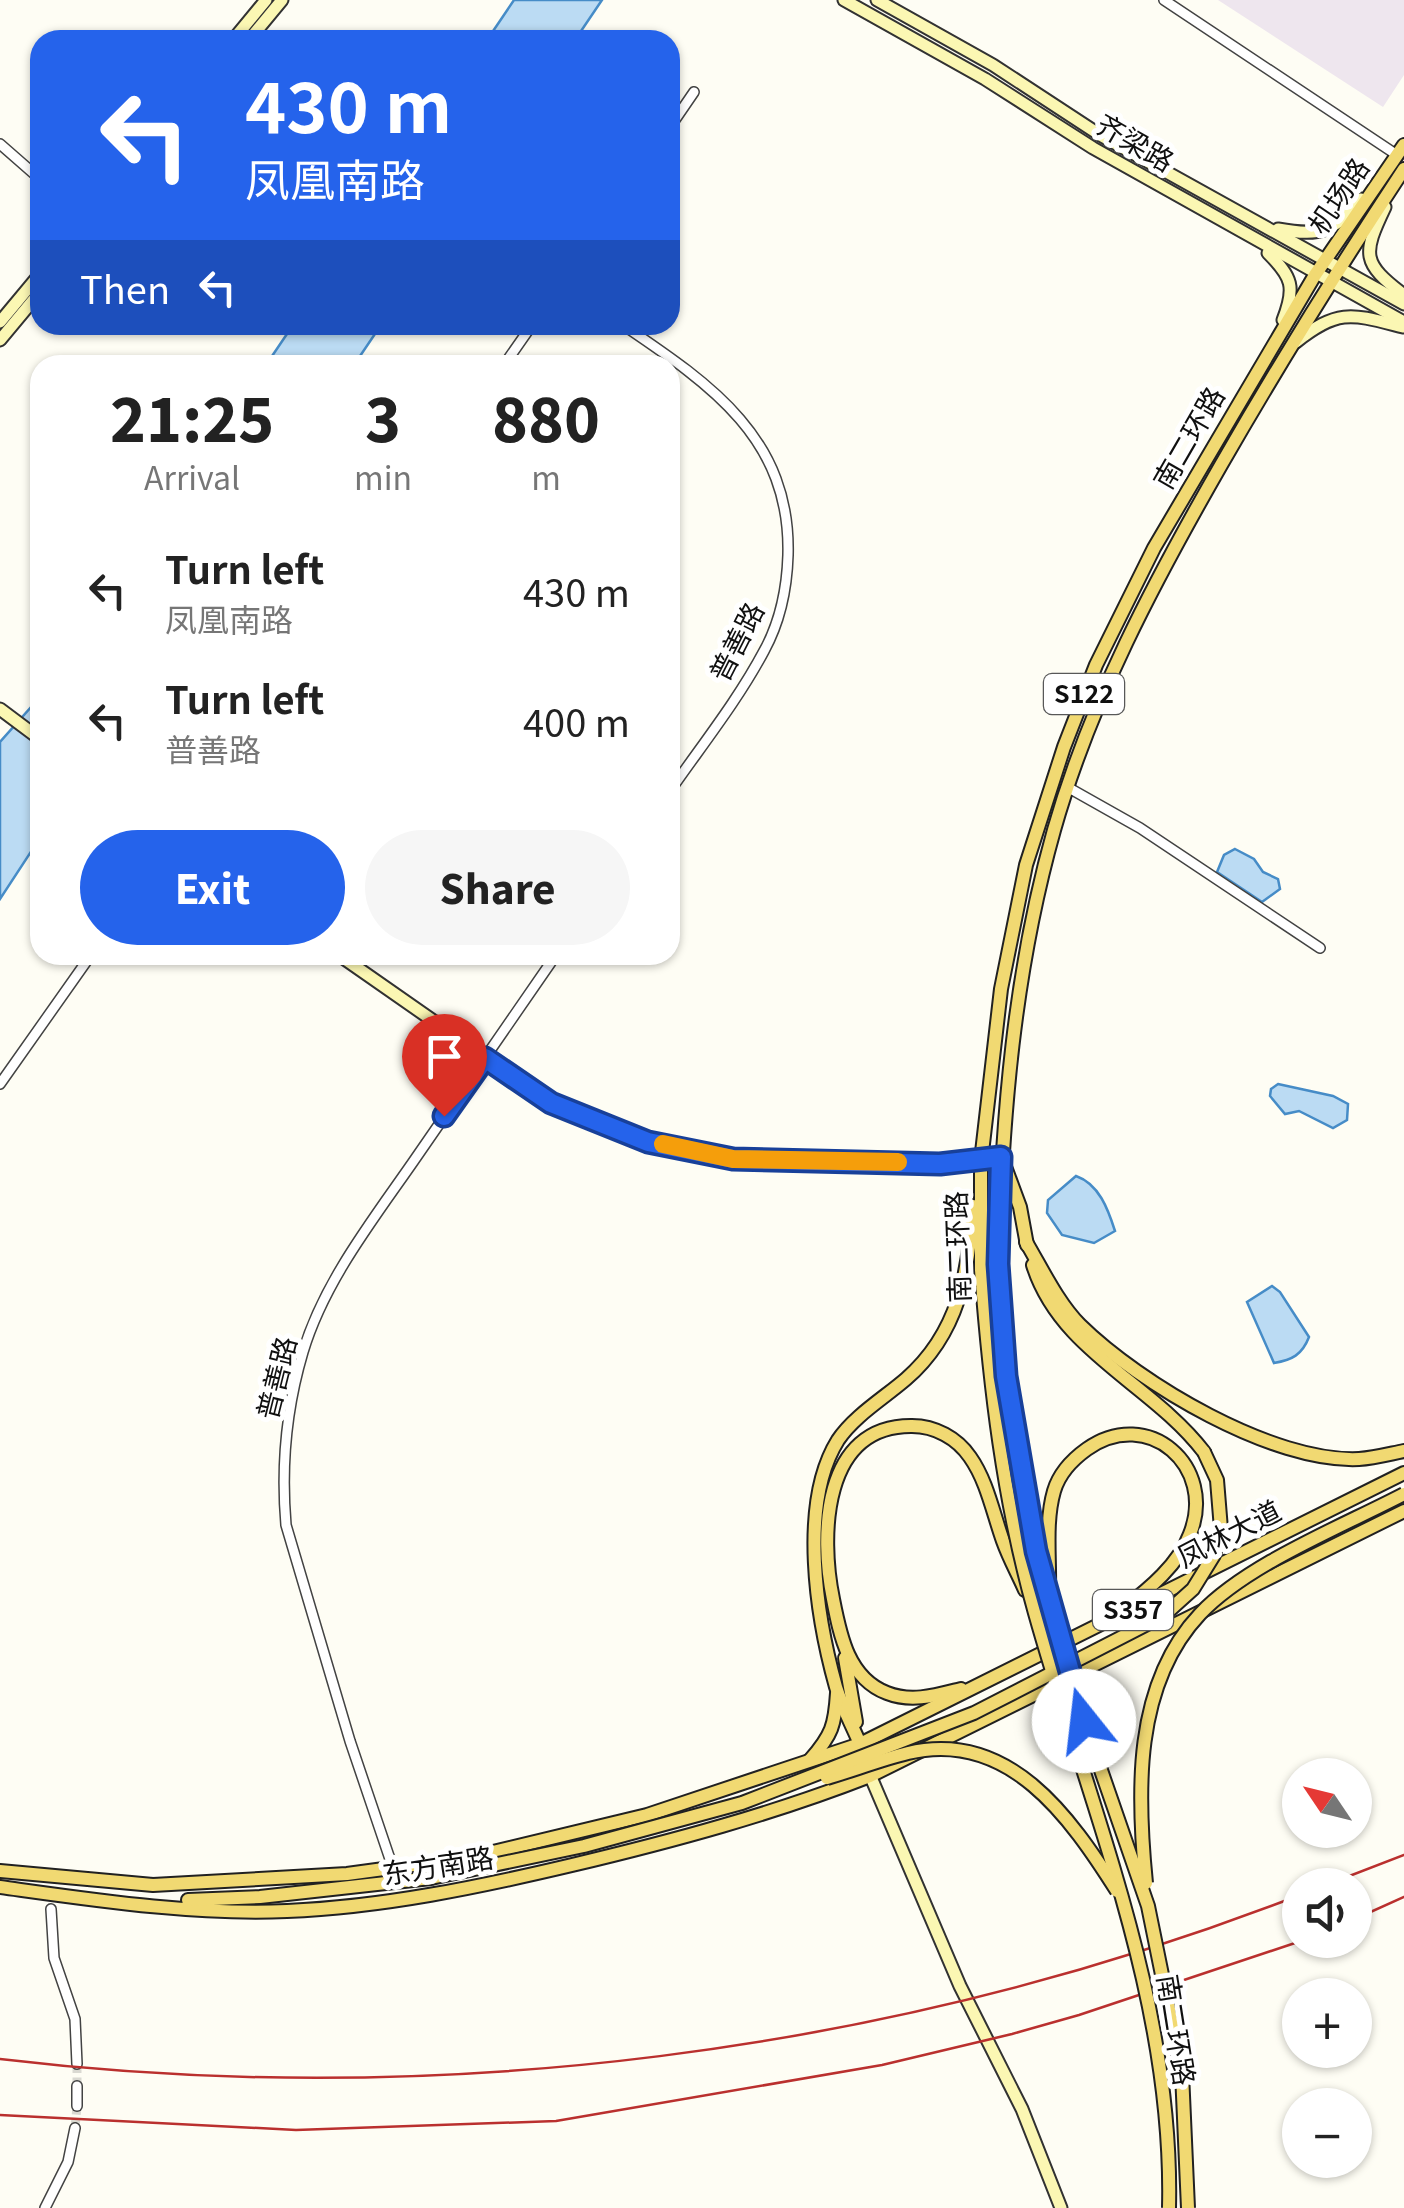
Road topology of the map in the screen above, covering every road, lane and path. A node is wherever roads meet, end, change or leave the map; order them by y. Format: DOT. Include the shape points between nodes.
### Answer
graph roads {
  1 [pos="266,0"];
  2 [pos="282,0"];
  3 [pos="844,0"];
  4 [pos="877,0"];
  5 [pos="1164,0"];
  6 [pos="241,30"];
  7 [pos="257,30"];
  8 [pos="694,92"];
  9 [pos="680,112"];
  10 [pos="0,144"];
  11 [pos="1399,161"];
  12 [pos="30,170"];
  13 [pos="1266,226"];
  14 [pos="1254,240"];
  15 [pos="1333,264"];
  16 [pos="1315,274"];
  17 [pos="1329,282"];
  18 [pos="30,286"];
  19 [pos="1404,295"];
  20 [pos="30,304"];
  21 [pos="1404,304"];
  22 [pos="0,322"];
  23 [pos="1404,324"];
  24 [pos="637,335"];
  25 [pos="0,340"];
  26 [pos="1282,344"];
  27 [pos="667,355"];
  28 [pos="680,363"];
  29 [pos="1120,614"];
  30 [pos="1136,620"];
  31 [pos="5,713"];
  32 [pos="30,732"];
  33 [pos="680,777"];
  34 [pos="1069,788"];
  35 [pos="1320,948"];
  36 [pos="83,965"];
  37 [pos="353,965"];
  38 [pos="549,965"];
  39 [pos="485,1058"];
  40 [pos="0,1084"];
  41 [pos="1001,1157"];
  42 [pos="981,1161"];
  43 [pos="1114,1363"];
  44 [pos="1404,1451"];
  45 [pos="1404,1474"];
  46 [pos="1404,1494"];
  47 [pos="1404,1511"];
  48 [pos="1048,1598"];
  49 [pos="1034,1611"];
  50 [pos="1099,1627"];
  51 [pos="841,1637"];
  52 [pos="984,1684"];
  53 [pos="837,1690"];
  54 [pos="860,1744"];
  55 [pos="808,1763"];
  56 [pos="870,1776"];
  57 [pos="742,1802"];
  58 [pos="393,1868"];
  59 [pos="0,1871"];
  60 [pos="0,1887"];
  61 [pos="136,1903"];
  62 [pos="1126,1906"];
  63 [pos="1148,1906"];
  64 [pos="51,1908"];
  65 [pos="77,2064"];
  66 [pos="77,2086"];
  67 [pos="77,2106"];
  68 [pos="74,2128"];
  69 [pos="45,2208"];
  70 [pos="1061,2208"];
  71 [pos="1169,2208"];
  72 [pos="1188,2208"];
  1 -- 6 [label="main road"];
  2 -- 7 [label="main road"];
  3 -- 14 [label="main road, 齐梁路"];
  4 -- 13 [label="main road, 齐梁路"];
  5 -- 11 [label="street"];
  8 -- 9 [label="street"];
  10 -- 12 [label="street"];
  11 -- 13 [label="main road" via="1326,231"];
  11 -- 15 [label="main road, 机场路 / S122"];
  11 -- 19 [label="main road" via="1369,248 1379,277"];
  13 -- 15 [label="main road, 齐梁路"];
  14 -- 16 [label="main road, 齐梁路"];
  14 -- 26 [label="main road" via="1292,286"];
  15 -- 16 [label="main road, 机场路 / S122"];
  15 -- 17 [label="main road, 机场路 / S122"];
  15 -- 21 [label="main road, 齐梁路"];
  16 -- 17 [label="main road, 齐梁路"];
  16 -- 26 [label="main road, 南二环路 / S122"];
  17 -- 23 [label="main road, 齐梁路"];
  17 -- 26 [label="main road, 南二环路 / S122"];
  18 -- 22 [label="main road"];
  20 -- 25 [label="main road"];
  23 -- 26 [label="main road" via="1346,316"];
  24 -- 27 [label="street, 普善路"];
  26 -- 29 [label="main road, 南二环路 / S122"];
  26 -- 30 [label="main road, 南二环路 / S122"];
  28 -- 33 [label="street, 普善路" via="764,448 789,524 781,610 766,648"];
  29 -- 30 [label="main road"];
  29 -- 42 [label="main road, 南二环路 / S122" via="1064,748 1026,865 1001,989"];
  30 -- 34 [label="main road, 南二环路 / S122"];
  31 -- 32 [label="main road"];
  34 -- 35 [label="street"];
  34 -- 41 [label="main road, 南二环路 / S122" via="1030,929"];
  36 -- 40 [label="street"];
  37 -- 39 [label="main road"];
  38 -- 39 [label="street, 普善路"];
  39 -- 42 [label="main road" via="551,1103 648,1142 733,1159"];
  39 -- 58 [label="street, 普善路" via="337,1275 304,1349 285,1443 286,1526"];
  41 -- 42 [label="main road"];
  41 -- 43 [label="main road" via="1039,1283 1070,1330"];
  41 -- 48 [label="main road, 南二环路 / S122, bridge" via="998,1264 1006,1376"];
  42 -- 49 [label="main road, 南二环路 / S122, bridge" via="989,1376"];
  42 -- 53 [label="main road" via="964,1289 947,1330 910,1376 840,1438 822,1474 816,1584"];
  43 -- 44 [label="main road" via="1294,1451 1358,1459"];
  43 -- 57 [label="main road, bridge" via="1188,1430 1217,1480 1221,1529 1193,1589 1163,1616 974,1712"];
  45 -- 50 [label="main road, 凤林大道 / S357"];
  46 -- 63 [label="main road, bridge" via="1247,1577 1200,1614 1176,1648 1158,1684 1144,1740 1141,1838"];
  47 -- 56 [label="main road, 凤林大道 / S357"];
  48 -- 50 [label="main road, bridge" via="1048,1528 1055,1488 1072,1460 1102,1439 1125,1434 1167,1446 1194,1480 1190,1536 1166,1570"];
  48 -- 63 [label="main road, 南二环路 / S122, bridge"];
  49 -- 51 [label="main road, bridge" via="968,1454 949,1436 902,1426 856,1446 826,1514 826,1563"];
  49 -- 62 [label="main road, 南二环路 / S122, bridge"];
  50 -- 52 [label="main road, 凤林大道 / S357"];
  51 -- 52 [label="main road" via="850,1660 888,1694 918,1699"];
  51 -- 54 [label="main road"];
  52 -- 54 [label="main road, 凤林大道 / S357"];
  53 -- 54 [label="main road"];
  53 -- 55 [label="main road" via="830,1738"];
  54 -- 55 [label="main road, 东方南路"];
  54 -- 56 [label="main road"];
  55 -- 58 [label="main road, 东方南路" via="646,1815 472,1857"];
  56 -- 61 [label="main road, 东方南路" via="774,1812 480,1887 286,1911"];
  56 -- 70 [label="main road"];
  57 -- 61 [label="main road, bridge" via="584,1846 431,1878"];
  57 -- 62 [label="main road, bridge" via="910,1752 968,1752 996,1760 1055,1804"];
  58 -- 59 [label="main road, 东方南路" via="153,1885"];
  60 -- 61 [label="main road, 东方南路"];
  62 -- 71 [label="main road, 南二环路 / S122, bridge" via="1161,2073"];
  63 -- 72 [label="main road, 南二环路 / S122, bridge" via="1182,2073"];
  64 -- 65 [label="street" via="54,1958 76,2019"];
  66 -- 67 [label="street"];
  68 -- 69 [label="street" via="68,2162"];
}
